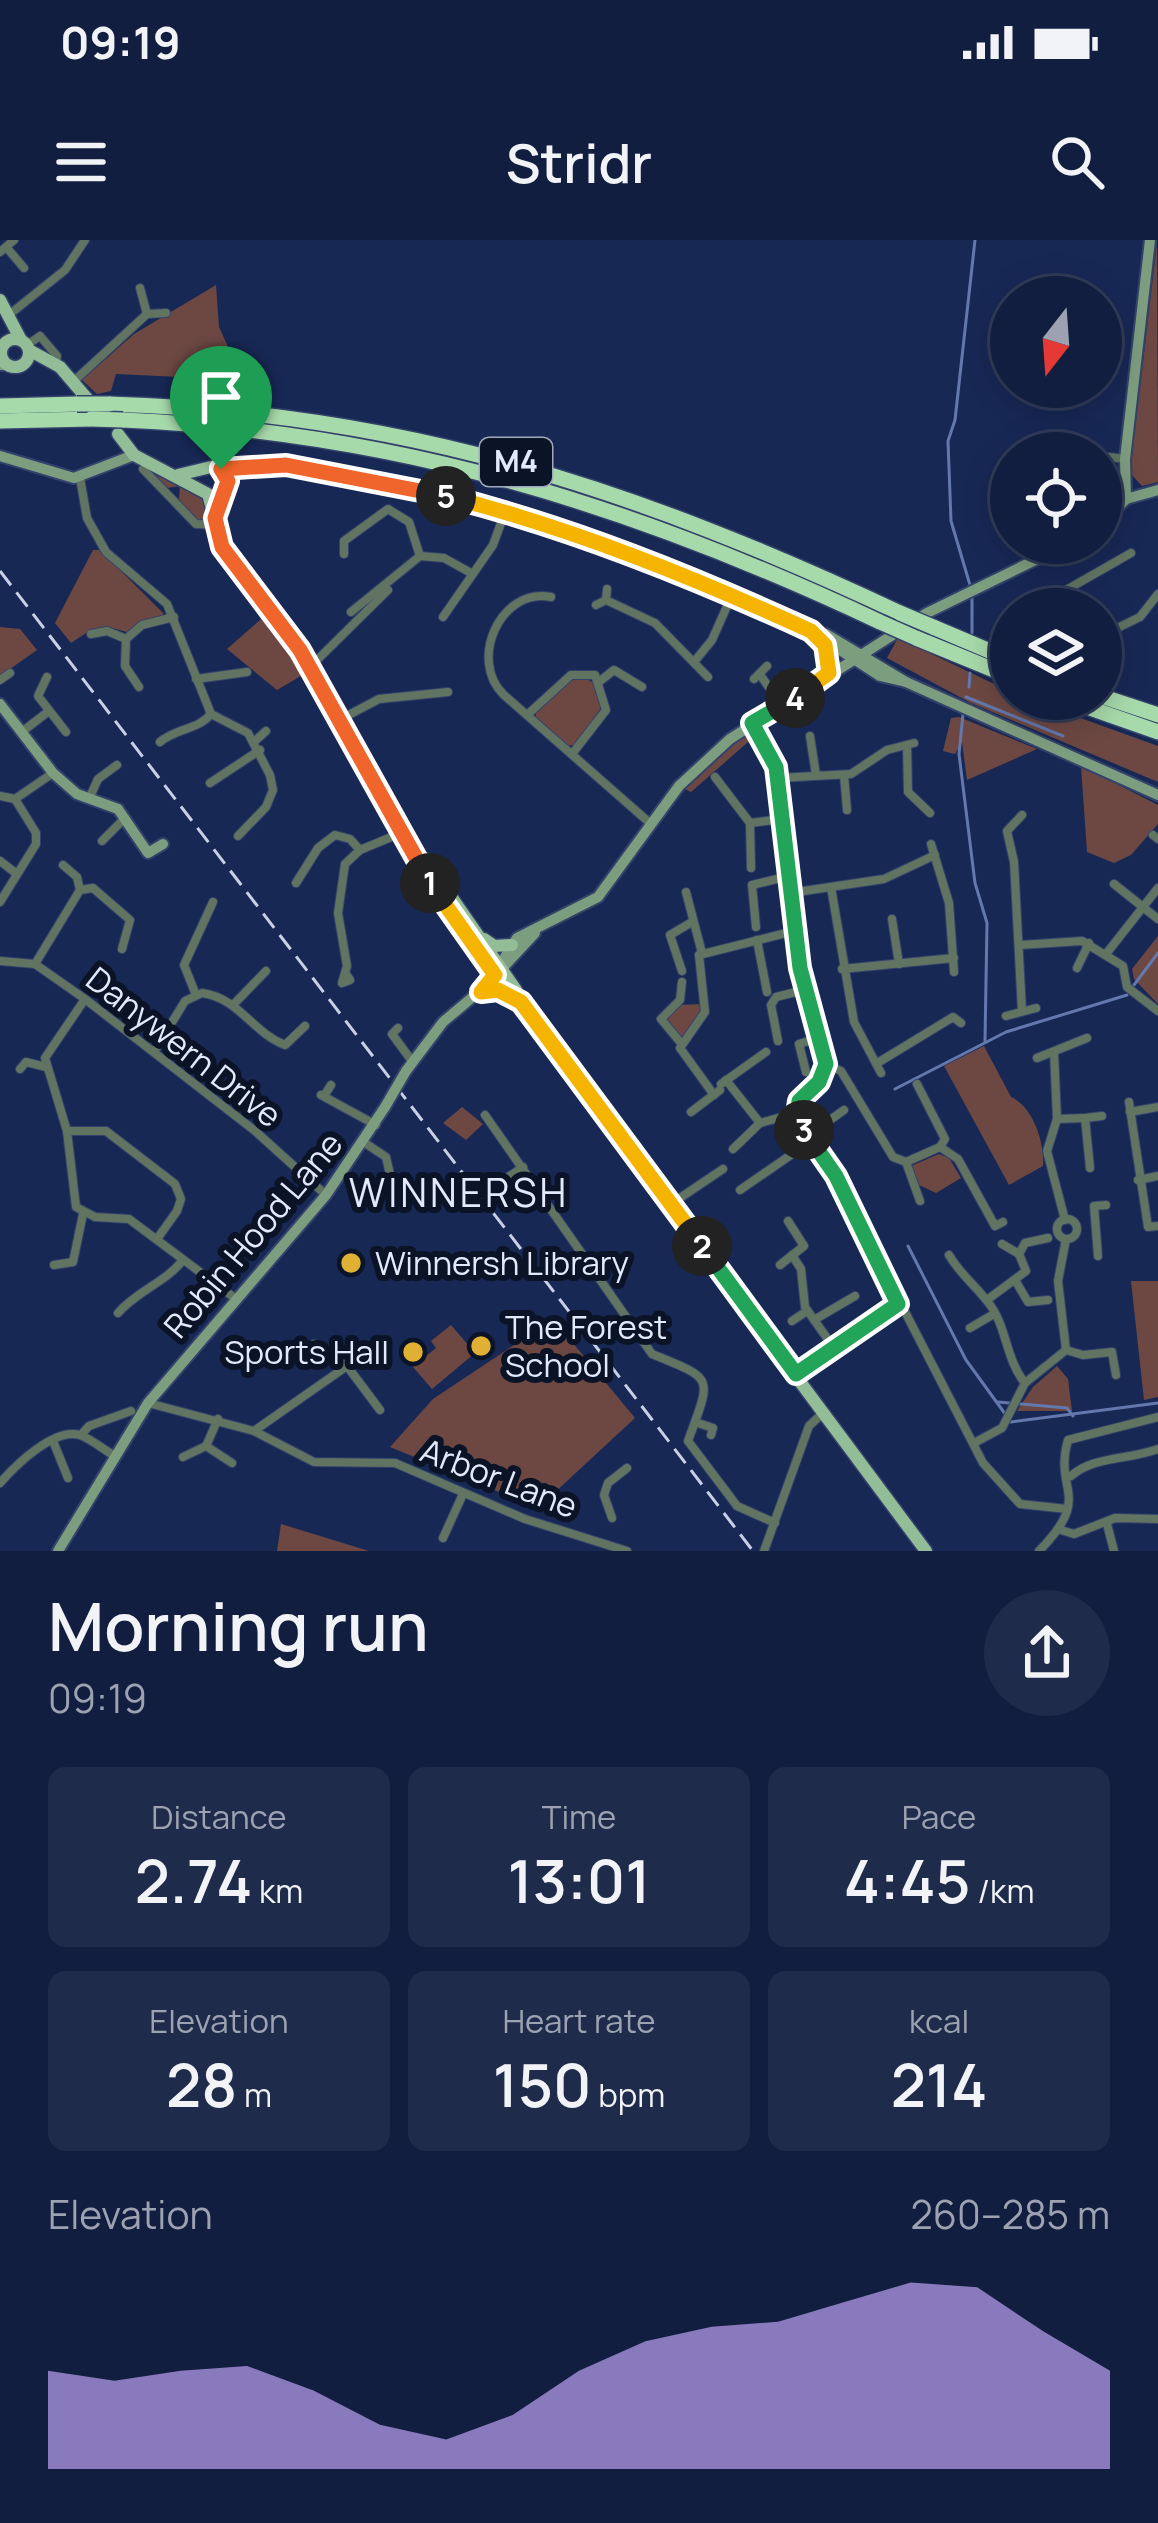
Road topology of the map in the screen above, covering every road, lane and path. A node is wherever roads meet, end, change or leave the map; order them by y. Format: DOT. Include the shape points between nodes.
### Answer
graph roads {
  1 [pos="85,240"];
  2 [pos="1150,240"];
  3 [pos="7,247"];
  4 [pos="24,268"];
  5 [pos="140,288"];
  6 [pos="0,300"];
  7 [pos="147,314"];
  8 [pos="166,314"];
  9 [pos="12,318"];
  10 [pos="2,348"];
  11 [pos="18,355"];
  12 [pos="63,369"];
  13 [pos="0,406"];
  14 [pos="0,421"];
  15 [pos="121,432"];
  16 [pos="0,456"];
  17 [pos="1122,459"];
  18 [pos="1126,459"];
  19 [pos="116,460"];
  20 [pos="139,461"];
  21 [pos="221,469"];
  22 [pos="252,469"];
  23 [pos="204,471"];
  24 [pos="80,478"];
  25 [pos="178,482"];
  26 [pos="215,489"];
  27 [pos="1158,490"];
  28 [pos="170,497"];
  29 [pos="1126,499"];
  30 [pos="1122,503"];
  31 [pos="505,512"];
  32 [pos="216,521"];
  33 [pos="333,538"];
  34 [pos="344,541"];
  35 [pos="344,554"];
  36 [pos="420,556"];
  37 [pos="1129,557"];
  38 [pos="1027,564"];
  39 [pos="471,573"];
  40 [pos="1072,588"];
  41 [pos="388,590"];
  42 [pos="1158,594"];
  43 [pos="731,595"];
  44 [pos="550,597"];
  45 [pos="603,598"];
  46 [pos="352,612"];
  47 [pos="174,616"];
  48 [pos="443,617"];
  49 [pos="1122,626"];
  50 [pos="91,634"];
  51 [pos="816,634"];
  52 [pos="883,634"];
  53 [pos="126,639"];
  54 [pos="990,651"];
  55 [pos="858,656"];
  56 [pos="694,662"];
  57 [pos="310,667"];
  58 [pos="990,668"];
  59 [pos="886,669"];
  60 [pos="247,672"];
  61 [pos="10,673"];
  62 [pos="760,674"];
  63 [pos="47,677"];
  64 [pos="708,677"];
  65 [pos="825,678"];
  66 [pos="196,679"];
  67 [pos="0,680"];
  68 [pos="600,681"];
  69 [pos="906,682"];
  70 [pos="140,687"];
  71 [pos="642,687"];
  72 [pos="448,692"];
  73 [pos="1122,703"];
  74 [pos="0,704"];
  75 [pos="782,706"];
  76 [pos="49,711"];
  77 [pos="211,714"];
  78 [pos="527,715"];
  79 [pos="1158,715"];
  80 [pos="342,718"];
  81 [pos="1122,719"];
  82 [pos="752,723"];
  83 [pos="266,730"];
  84 [pos="23,731"];
  85 [pos="66,732"];
  86 [pos="1158,732"];
  87 [pos="810,735"];
  88 [pos="160,742"];
  89 [pos="258,746"];
  90 [pos="572,754"];
  91 [pos="117,764"];
  92 [pos="53,773"];
  93 [pos="816,775"];
  94 [pos="844,775"];
  95 [pos="715,777"];
  96 [pos="778,778"];
  97 [pos="210,783"];
  98 [pos="1158,795"];
  99 [pos="0,796"];
  100 [pos="15,799"];
  101 [pos="89,799"];
  102 [pos="930,813"];
  103 [pos="833,814"];
  104 [pos="1022,815"];
  105 [pos="126,817"];
  106 [pos="782,819"];
  107 [pos="750,823"];
  108 [pos="651,824"];
  109 [pos="238,836"];
  110 [pos="406,838"];
  111 [pos="102,841"];
  112 [pos="164,844"];
  113 [pos="931,844"];
  114 [pos="360,850"];
  115 [pos="935,855"];
  116 [pos="0,861"];
  117 [pos="63,865"];
  118 [pos="751,868"];
  119 [pos="17,874"];
  120 [pos="789,877"];
  121 [pos="296,883"];
  122 [pos="1114,884"];
  123 [pos="831,887"];
  124 [pos="1158,888"];
  125 [pos="80,890"];
  126 [pos="686,892"];
  127 [pos="790,893"];
  128 [pos="0,902"];
  129 [pos="213,902"];
  130 [pos="1142,906"];
  131 [pos="558,918"];
  132 [pos="1158,919"];
  133 [pos="692,922"];
  134 [pos="889,926"];
  135 [pos="756,927"];
  136 [pos="474,931"];
  137 [pos="794,931"];
  138 [pos="757,940"];
  139 [pos="1089,943"];
  140 [pos="512,945"];
  141 [pos="1020,945"];
  142 [pos="122,949"];
  143 [pos="702,953"];
  144 [pos="1106,954"];
  145 [pos="954,958"];
  146 [pos="0,961"];
  147 [pos="34,964"];
  148 [pos="899,964"];
  149 [pos="686,966"];
  150 [pos="1077,968"];
  151 [pos="498,970"];
  152 [pos="842,970"];
  153 [pos="266,971"];
  154 [pos="954,972"];
  155 [pos="346,974"];
  156 [pos="682,982"];
  157 [pos="804,990"];
  158 [pos="481,992"];
  159 [pos="767,992"];
  160 [pos="196,995"];
  161 [pos="516,998"];
  162 [pos="85,999"];
  163 [pos="234,1004"];
  164 [pos="1036,1008"];
  165 [pos="1022,1011"];
  166 [pos="1158,1011"];
  167 [pos="956,1016"];
  168 [pos="1006,1016"];
  169 [pos="304,1026"];
  170 [pos="398,1028"];
  171 [pos="818,1038"];
  172 [pos="1088,1038"];
  173 [pos="778,1041"];
  174 [pos="681,1043"];
  175 [pos="154,1052"];
  176 [pos="766,1052"];
  177 [pos="1054,1052"];
  178 [pos="1037,1058"];
  179 [pos="879,1062"];
  180 [pos="826,1064"];
  181 [pos="409,1066"];
  182 [pos="46,1067"];
  183 [pos="20,1069"];
  184 [pos="806,1072"];
  185 [pos="881,1073"];
  186 [pos="916,1084"];
  187 [pos="331,1085"];
  188 [pos="720,1087"];
  189 [pos="1158,1107"];
  190 [pos="844,1110"];
  191 [pos="691,1112"];
  192 [pos="797,1113"];
  193 [pos="485,1115"];
  194 [pos="1102,1116"];
  195 [pos="1085,1118"];
  196 [pos="1057,1119"];
  197 [pos="760,1123"];
  198 [pos="376,1125"];
  199 [pos="67,1131"];
  200 [pos="810,1139"];
  201 [pos="365,1143"];
  202 [pos="940,1147"];
  203 [pos="733,1149"];
  204 [pos="906,1162"];
  205 [pos="523,1167"];
  206 [pos="1090,1168"];
  207 [pos="723,1169"];
  208 [pos="1158,1176"];
  209 [pos="1138,1180"];
  210 [pos="501,1182"];
  211 [pos="392,1186"];
  212 [pos="740,1190"];
  213 [pos="326,1195"];
  214 [pos="920,1201"];
  215 [pos="671,1204"];
  216 [pos="1106,1205"];
  217 [pos="83,1214"];
  218 [pos="1064,1220"];
  219 [pos="788,1221"];
  220 [pos="1158,1226"];
  221 [pos="998,1227"];
  222 [pos="1071,1236"];
  223 [pos="1095,1236"];
  224 [pos="1048,1238"];
  225 [pos="157,1239"];
  226 [pos="1002,1244"];
  227 [pos="1019,1254"];
  228 [pos="949,1255"];
  229 [pos="792,1256"];
  230 [pos="1098,1256"];
  231 [pos="184,1260"];
  232 [pos="54,1265"];
  233 [pos="780,1265"];
  234 [pos="1015,1280"];
  235 [pos="855,1296"];
  236 [pos="236,1299"];
  237 [pos="987,1300"];
  238 [pos="1048,1300"];
  239 [pos="898,1304"];
  240 [pos="118,1312"];
  241 [pos="994,1315"];
  242 [pos="810,1316"];
  243 [pos="792,1321"];
  244 [pos="970,1328"];
  245 [pos="314,1344"];
  246 [pos="834,1348"];
  247 [pos="1066,1350"];
  248 [pos="347,1366"];
  249 [pos="796,1374"];
  250 [pos="1116,1375"];
  251 [pos="1025,1383"];
  252 [pos="148,1403"];
  253 [pos="380,1410"];
  254 [pos="131,1411"];
  255 [pos="824,1412"];
  256 [pos="1158,1417"];
  257 [pos="218,1419"];
  258 [pos="695,1422"];
  259 [pos="713,1428"];
  260 [pos="254,1431"];
  261 [pos="81,1436"];
  262 [pos="53,1441"];
  263 [pos="974,1443"];
  264 [pos="206,1446"];
  265 [pos="1158,1449"];
  266 [pos="113,1455"];
  267 [pos="183,1457"];
  268 [pos="232,1463"];
  269 [pos="627,1468"];
  270 [pos="2,1476"];
  271 [pos="1070,1477"];
  272 [pos="68,1478"];
  273 [pos="463,1493"];
  274 [pos="1067,1509"];
  275 [pos="613,1518"];
  276 [pos="1158,1519"];
  277 [pos="775,1523"];
  278 [pos="1107,1524"];
  279 [pos="1061,1530"];
  280 [pos="442,1538"];
  281 [pos="1045,1549"];
  282 [pos="58,1551"];
  283 [pos="628,1551"];
  284 [pos="764,1551"];
  285 [pos="926,1551"];
  286 [pos="1114,1551"];
  1 -- 9 [label="street"];
  2 -- 18 [label="street"];
  3 -- 4 [label="street"];
  5 -- 7 [label="street"];
  6 -- 9 [label="main road"];
  7 -- 8 [label="street"];
  7 -- 12 [label="street"];
  9 -- 10 [label="main road"];
  9 -- 11 [label="main road"];
  10 -- 11 [label="main road"];
  10 -- 11 [label="main road"];
  11 -- 12 [label="main road"];
  11 -- 12 [label="street" via="40,336"];
  12 -- 15 [label="main road"];
  13 -- 54 [label="highway, M4, bridge" via="109,404 309,419 490,454 662,508"];
  14 -- 15 [label="highway, M4, bridge" via="91,419"];
  15 -- 19 [label="street"];
  15 -- 20 [label="main road"];
  15 -- 52 [label="highway, M4" via="286,432 509,477 697,539"];
  16 -- 24 [label="street"];
  17 -- 18 [label="street"];
  18 -- 29 [label="street"];
  19 -- 20 [label="street"];
  19 -- 24 [label="street"];
  20 -- 25 [label="main road"];
  20 -- 28 [label="street"];
  21 -- 22 [label="street"];
  21 -- 23 [label="main road"];
  21 -- 26 [label="main road"];
  22 -- 26 [label="street"];
  22 -- 31 [label="street" via="304,468"];
  23 -- 25 [label="main road"];
  23 -- 26 [label="main road"];
  24 -- 47 [label="street" via="87,518 106,552"];
  25 -- 26 [label="main road"];
  25 -- 28 [label="street"];
  26 -- 32 [label="main road"];
  27 -- 29 [label="street"];
  28 -- 32 [label="street" via="198,526"];
  29 -- 30 [label="street"];
  31 -- 39 [label="street"];
  31 -- 43 [label="street"];
  32 -- 57 [label="main road" via="222,547"];
  33 -- 34 [label="street"];
  34 -- 35 [label="street"];
  34 -- 36 [label="street" via="394,510 409,522"];
  36 -- 39 [label="street"];
  36 -- 46 [label="street"];
  37 -- 40 [label="street"];
  38 -- 52 [label="street"];
  39 -- 48 [label="street"];
  41 -- 57 [label="street"];
  42 -- 49 [label="street"];
  43 -- 51 [label="street"];
  43 -- 56 [label="street"];
  44 -- 78 [label="street" via="518,602 490,645 488,673"];
  45 -- 56 [label="street" via="655,623"];
  47 -- 53 [label="street"];
  47 -- 66 [label="street"];
  50 -- 53 [label="street"];
  51 -- 55 [label="street"];
  51 -- 65 [label="street" via="829,659"];
  52 -- 55 [label="street"];
  52 -- 58 [label="highway, M4, bridge" via="916,638"];
  52 -- 59 [label="street"];
  53 -- 70 [label="street" via="125,665"];
  55 -- 59 [label="street"];
  55 -- 65 [label="street"];
  55 -- 69 [label="street" via="886,678"];
  56 -- 64 [label="street"];
  57 -- 80 [label="main road"];
  59 -- 69 [label="street"];
  60 -- 66 [label="street"];
  61 -- 67 [label="street"];
  62 -- 75 [label="street"];
  63 -- 76 [label="street" via="38,696"];
  65 -- 75 [label="street"];
  66 -- 77 [label="street"];
  68 -- 71 [label="street" via="614,670"];
  68 -- 78 [label="street" via="588,672 571,675"];
  68 -- 90 [label="street" via="605,710"];
  69 -- 98 [label="street"];
  72 -- 80 [label="street" via="393,696"];
  73 -- 79 [label="highway"];
  74 -- 84 [label="street"];
  75 -- 82 [label="street"];
  76 -- 84 [label="street"];
  76 -- 85 [label="street"];
  77 -- 88 [label="street"];
  77 -- 89 [label="street"];
  78 -- 90 [label="street"];
  80 -- 110 [label="main road"];
  81 -- 86 [label="highway"];
  82 -- 96 [label="street"];
  82 -- 108 [label="street" via="704,762"];
  83 -- 89 [label="street"];
  84 -- 92 [label="street"];
  87 -- 93 [label="street"];
  89 -- 97 [label="street"];
  89 -- 109 [label="street" via="272,790"];
  90 -- 108 [label="street"];
  91 -- 101 [label="street"];
  92 -- 100 [label="street"];
  92 -- 101 [label="street"];
  93 -- 94 [label="street"];
  93 -- 96 [label="street"];
  94 -- 102 [label="street" via="910,744 908,792"];
  94 -- 103 [label="street" via="849,811"];
  95 -- 107 [label="street"];
  96 -- 106 [label="street"];
  99 -- 100 [label="street"];
  100 -- 119 [label="street" via="36,833"];
  101 -- 105 [label="street"];
  104 -- 141 [label="street" via="1006,831"];
  105 -- 111 [label="street"];
  105 -- 112 [label="street" via="148,853"];
  106 -- 107 [label="street"];
  106 -- 120 [label="street"];
  107 -- 118 [label="street"];
  108 -- 131 [label="street" via="598,897"];
  110 -- 114 [label="street"];
  110 -- 136 [label="main road"];
  110 -- 151 [label="main road" via="431,885"];
  113 -- 115 [label="street"];
  114 -- 121 [label="street" via="334,835"];
  114 -- 155 [label="street" via="345,864 338,914"];
  115 -- 123 [label="street" via="884,879"];
  115 -- 145 [label="street"];
  116 -- 119 [label="street"];
  117 -- 125 [label="street"];
  119 -- 128 [label="street"];
  120 -- 127 [label="street"];
  120 -- 135 [label="street" via="752,884"];
  122 -- 130 [label="street"];
  123 -- 127 [label="street"];
  123 -- 152 [label="street"];
  124 -- 130 [label="street"];
  125 -- 142 [label="street" via="93,888 126,912"];
  125 -- 147 [label="street"];
  126 -- 133 [label="street"];
  127 -- 137 [label="street"];
  129 -- 160 [label="street" via="184,965"];
  130 -- 132 [label="street"];
  130 -- 144 [label="street"];
  131 -- 140 [label="street"];
  131 -- 151 [label="street"];
  133 -- 143 [label="street"];
  133 -- 149 [label="street" via="670,935"];
  134 -- 148 [label="street"];
  136 -- 140 [label="main road" via="491,945"];
  136 -- 151 [label="main road"];
  137 -- 138 [label="street"];
  137 -- 157 [label="street"];
  138 -- 143 [label="street"];
  138 -- 159 [label="street"];
  139 -- 141 [label="street"];
  139 -- 144 [label="street"];
  139 -- 150 [label="street"];
  140 -- 151 [label="street"];
  141 -- 165 [label="street"];
  143 -- 174 [label="street" via="706,1012"];
  144 -- 166 [label="street" via="1123,966 1126,987"];
  145 -- 148 [label="street"];
  145 -- 154 [label="street"];
  146 -- 147 [label="street, Danywern Drive"];
  147 -- 162 [label="street, Danywern Drive"];
  148 -- 152 [label="street"];
  151 -- 158 [label="street, Robin Hood Lane"];
  151 -- 161 [label="main road"];
  152 -- 179 [label="street" via="854,1022"];
  153 -- 163 [label="street"];
  156 -- 174 [label="street" via="684,1001 661,1019"];
  157 -- 171 [label="street"];
  157 -- 173 [label="street" via="771,1005"];
  158 -- 161 [label="main road"];
  158 -- 181 [label="street, Robin Hood Lane" via="443,1022"];
  160 -- 163 [label="street"];
  160 -- 175 [label="street"];
  161 -- 215 [label="main road"];
  162 -- 175 [label="street, Danywern Drive"];
  162 -- 182 [label="street" via="48,1049"];
  163 -- 169 [label="street" via="285,1045"];
  164 -- 165 [label="street"];
  165 -- 168 [label="street"];
  167 -- 179 [label="street"];
  170 -- 181 [label="street" via="392,1034"];
  171 -- 180 [label="street"];
  171 -- 184 [label="street" via="799,1044"];
  172 -- 177 [label="street"];
  174 -- 188 [label="street"];
  175 -- 213 [label="street, Danywern Drive"];
  176 -- 188 [label="street"];
  177 -- 178 [label="street"];
  177 -- 196 [label="street"];
  179 -- 185 [label="street"];
  180 -- 192 [label="street"];
  180 -- 204 [label="street" via="842,1071 893,1157"];
  181 -- 198 [label="street, Robin Hood Lane, bridge"];
  182 -- 183 [label="street" via="26,1062"];
  182 -- 199 [label="street"];
  186 -- 202 [label="street" via="945,1138"];
  187 -- 198 [label="street" via="323,1095"];
  188 -- 191 [label="street"];
  188 -- 197 [label="street"];
  189 -- 209 [label="street" via="1130,1107"];
  190 -- 200 [label="street"];
  192 -- 197 [label="street"];
  192 -- 200 [label="street"];
  193 -- 205 [label="street"];
  194 -- 195 [label="street"];
  195 -- 196 [label="street"];
  195 -- 206 [label="street"];
  196 -- 218 [label="street" via="1047,1151"];
  197 -- 203 [label="street"];
  198 -- 201 [label="street, Robin Hood Lane"];
  199 -- 217 [label="street" via="73,1194"];
  199 -- 225 [label="street" via="106,1131 175,1184 181,1199"];
  200 -- 212 [label="street"];
  200 -- 239 [label="street"];
  201 -- 211 [label="street" via="386,1157"];
  201 -- 213 [label="street, Robin Hood Lane"];
  202 -- 204 [label="street"];
  202 -- 221 [label="street" via="958,1159"];
  204 -- 214 [label="street"];
  205 -- 210 [label="street"];
  205 -- 258 [label="street" via="652,1354 701,1376 706,1390"];
  207 -- 215 [label="street"];
  208 -- 209 [label="street"];
  209 -- 220 [label="street" via="1148,1227"];
  213 -- 236 [label="street, Robin Hood Lane"];
  215 -- 249 [label="main road"];
  216 -- 223 [label="street" via="1094,1206"];
  217 -- 225 [label="street" via="129,1220"];
  217 -- 232 [label="street" via="74,1262"];
  218 -- 222 [label="street" via="1058,1229"];
  218 -- 222 [label="street" via="1076,1224"];
  219 -- 229 [label="street" via="804,1246"];
  222 -- 223 [label="street"];
  222 -- 247 [label="street" via="1058,1281"];
  223 -- 230 [label="street"];
  224 -- 227 [label="street" via="1025,1243"];
  225 -- 231 [label="street"];
  226 -- 227 [label="street"];
  227 -- 234 [label="street" via="1026,1271"];
  228 -- 237 [label="street"];
  229 -- 233 [label="street"];
  229 -- 242 [label="street"];
  231 -- 236 [label="street"];
  231 -- 240 [label="street"];
  234 -- 237 [label="street"];
  234 -- 238 [label="street" via="1025,1304"];
  235 -- 242 [label="street"];
  236 -- 252 [label="street, Robin Hood Lane"];
  237 -- 241 [label="street"];
  239 -- 246 [label="street"];
  239 -- 263 [label="street"];
  241 -- 244 [label="street"];
  241 -- 251 [label="street"];
  242 -- 243 [label="street"];
  242 -- 246 [label="street"];
  245 -- 248 [label="street"];
  246 -- 249 [label="street"];
  247 -- 250 [label="street" via="1112,1352"];
  247 -- 251 [label="street"];
  248 -- 253 [label="street"];
  248 -- 260 [label="street"];
  249 -- 255 [label="main road"];
  251 -- 263 [label="street" via="1012,1412"];
  252 -- 257 [label="street, Arbor Lane"];
  252 -- 266 [label="street, Robin Hood Lane"];
  254 -- 261 [label="street"];
  255 -- 277 [label="street" via="809,1426"];
  255 -- 285 [label="main road"];
  256 -- 271 [label="street" via="1068,1440"];
  257 -- 260 [label="street, Arbor Lane"];
  257 -- 264 [label="street"];
  258 -- 259 [label="street"];
  258 -- 277 [label="street" via="688,1441 737,1506"];
  260 -- 273 [label="street, Arbor Lane" via="314,1462 386,1460"];
  261 -- 262 [label="street"];
  261 -- 266 [label="street"];
  262 -- 270 [label="street"];
  262 -- 272 [label="street"];
  263 -- 274 [label="street" via="1013,1499"];
  264 -- 267 [label="street"];
  264 -- 268 [label="street"];
  265 -- 271 [label="street" via="1084,1464"];
  266 -- 282 [label="street, Robin Hood Lane"];
  269 -- 275 [label="street" via="604,1495"];
  271 -- 274 [label="street"];
  273 -- 280 [label="street"];
  273 -- 283 [label="street, Arbor Lane"];
  274 -- 279 [label="street"];
  276 -- 278 [label="street"];
  277 -- 284 [label="street"];
  278 -- 279 [label="street"];
  278 -- 286 [label="street"];
  279 -- 281 [label="street"];
}
